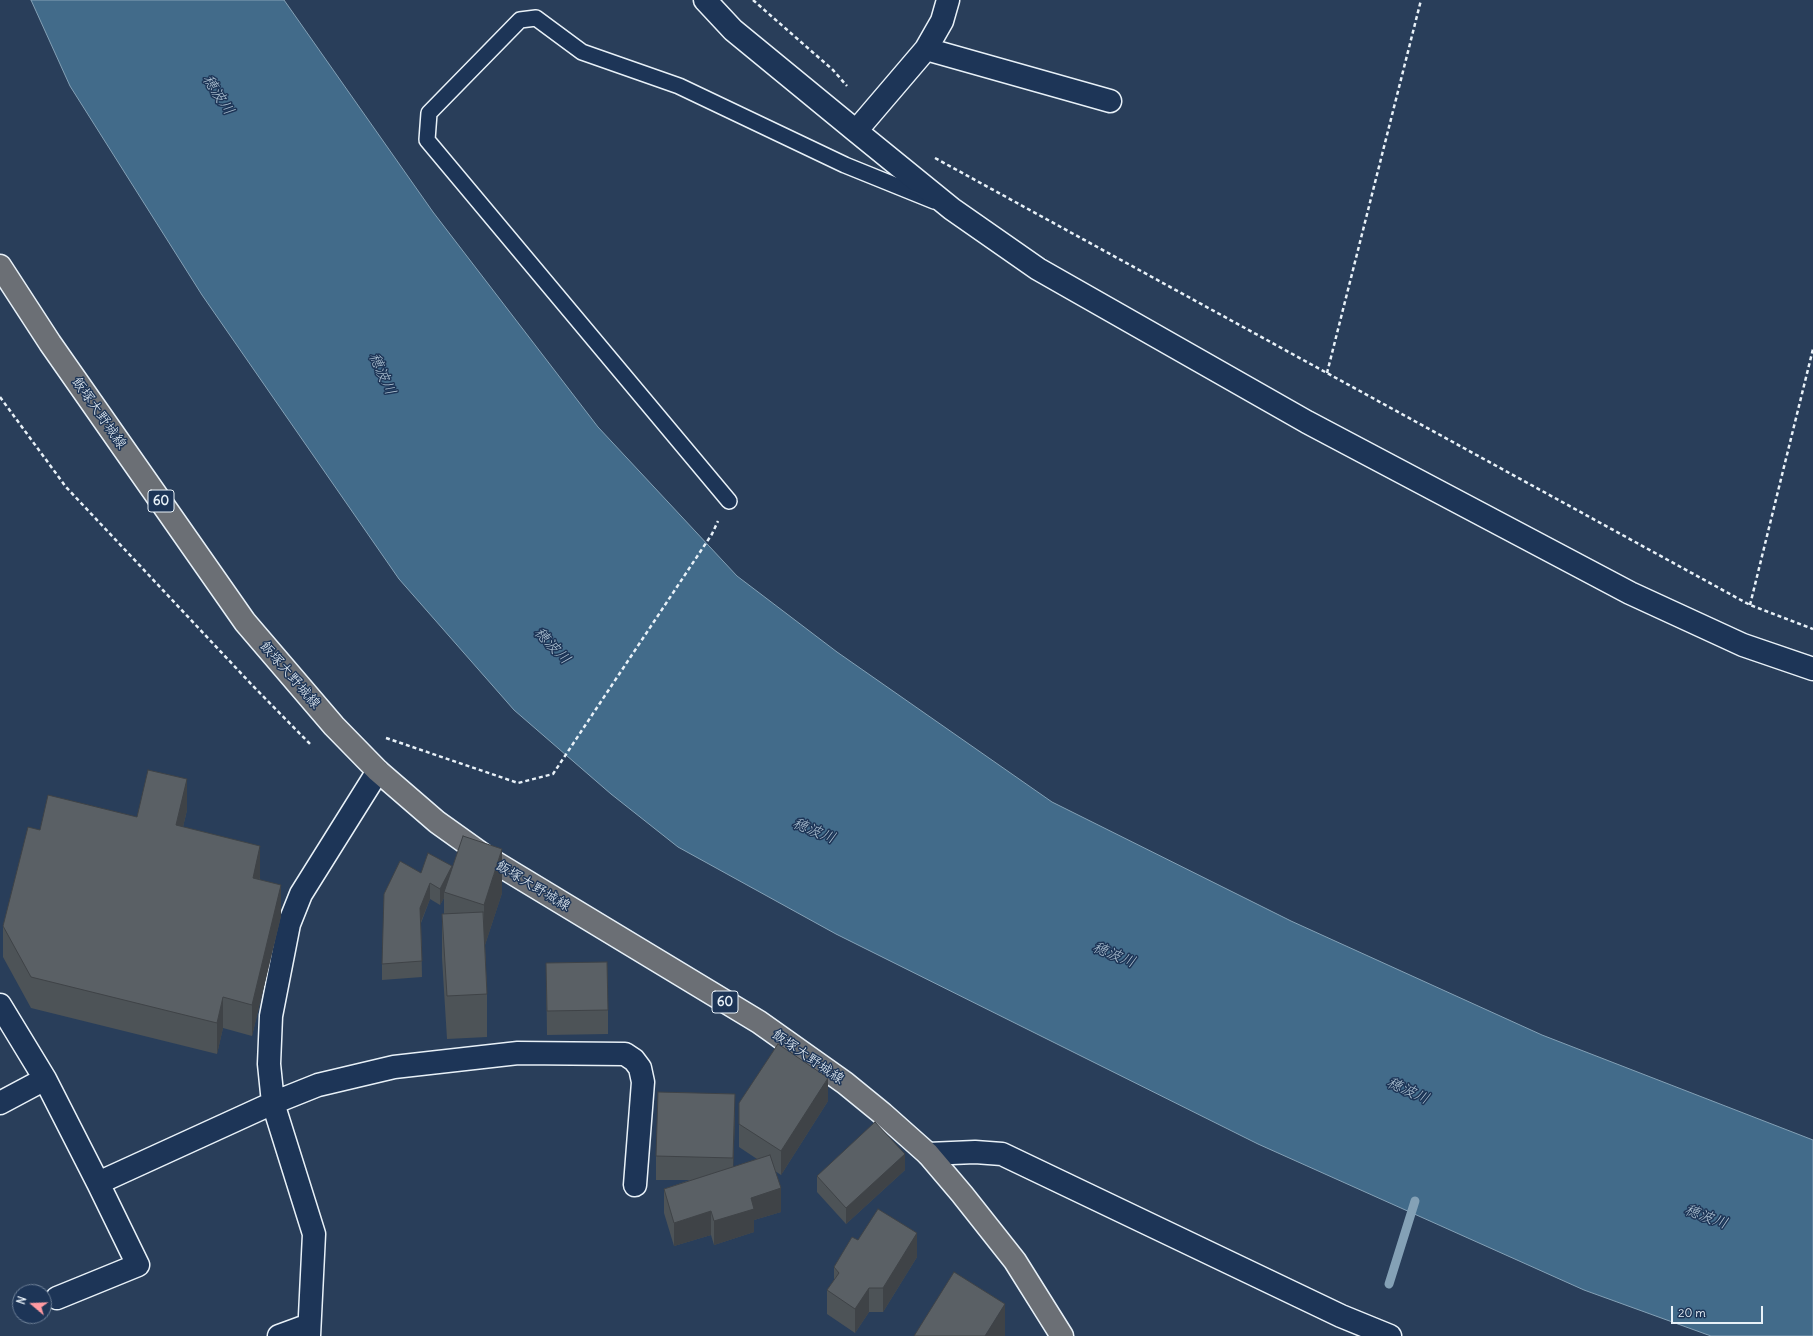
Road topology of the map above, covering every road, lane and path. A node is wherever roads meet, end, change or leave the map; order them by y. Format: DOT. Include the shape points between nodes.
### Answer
graph roads {
  1 [pos="705,0"];
  2 [pos="753,0"];
  3 [pos="948,0"];
  4 [pos="1421,0"];
  5 [pos="926,49"];
  6 [pos="1110,101"];
  7 [pos="860,127"];
  8 [pos="931,156"];
  9 [pos="952,209"];
  10 [pos="0,266"];
  11 [pos="1813,349"];
  12 [pos="1327,373"];
  13 [pos="0,397"];
  14 [pos="729,501"];
  15 [pos="712,534"];
  16 [pos="1750,605"];
  17 [pos="1813,629"];
  18 [pos="1813,669"];
  19 [pos="381,737"];
  20 [pos="315,748"];
  21 [pos="378,771"];
  22 [pos="0,1005"];
  23 [pos="45,1079"];
  24 [pos="0,1103"];
  25 [pos="273,1103"];
  26 [pos="928,1154"];
  27 [pos="98,1183"];
  28 [pos="635,1185"];
  29 [pos="57,1298"];
  30 [pos="309,1330"];
  31 [pos="279,1336"];
  32 [pos="1062,1336"];
  33 [pos="1390,1336"];
  1 -- 7 [label="street" via="733,30"];
  2 -- 7 [label="path" via="833,70 847,87"];
  3 -- 5 [label="street" via="942,21"];
  4 -- 12 [label="path"];
  5 -- 6 [label="street"];
  5 -- 7 [label="street"];
  7 -- 9 [label="street"];
  8 -- 12 [label="path"];
  9 -- 14 [label="lane" via="845,165 679,86 582,52 536,18 520,20 429,113 427,140"];
  9 -- 18 [label="street" via="1038,269 1307,422 1630,593 1743,644"];
  10 -- 21 [label="main road, 飯塚大野城線 / 60" via="50,343 245,622 334,726"];
  11 -- 16 [label="path"];
  12 -- 16 [label="path"];
  13 -- 20 [label="path" via="66,487 253,686"];
  15 -- 19 [label="path" via="553,774 518,783"];
  16 -- 17 [label="path"];
  21 -- 25 [label="street" via="301,894 289,924 271,1016 269,1064"];
  21 -- 26 [label="main road, 飯塚大野城線 / 60" via="437,822 486,857 765,1027 846,1083"];
  22 -- 23 [label="street"];
  23 -- 24 [label="street"];
  23 -- 27 [label="street"];
  25 -- 27 [label="street"];
  25 -- 28 [label="street" via="318,1085 394,1067 518,1053 625,1054 640,1068 643,1082"];
  25 -- 30 [label="street" via="314,1234"];
  26 -- 32 [label="main road, 飯塚大野城線 / 60" via="1015,1261"];
  26 -- 33 [label="street" via="1002,1154 1341,1316"];
  27 -- 29 [label="street" via="138,1265"];
  30 -- 31 [label="street"];
}
